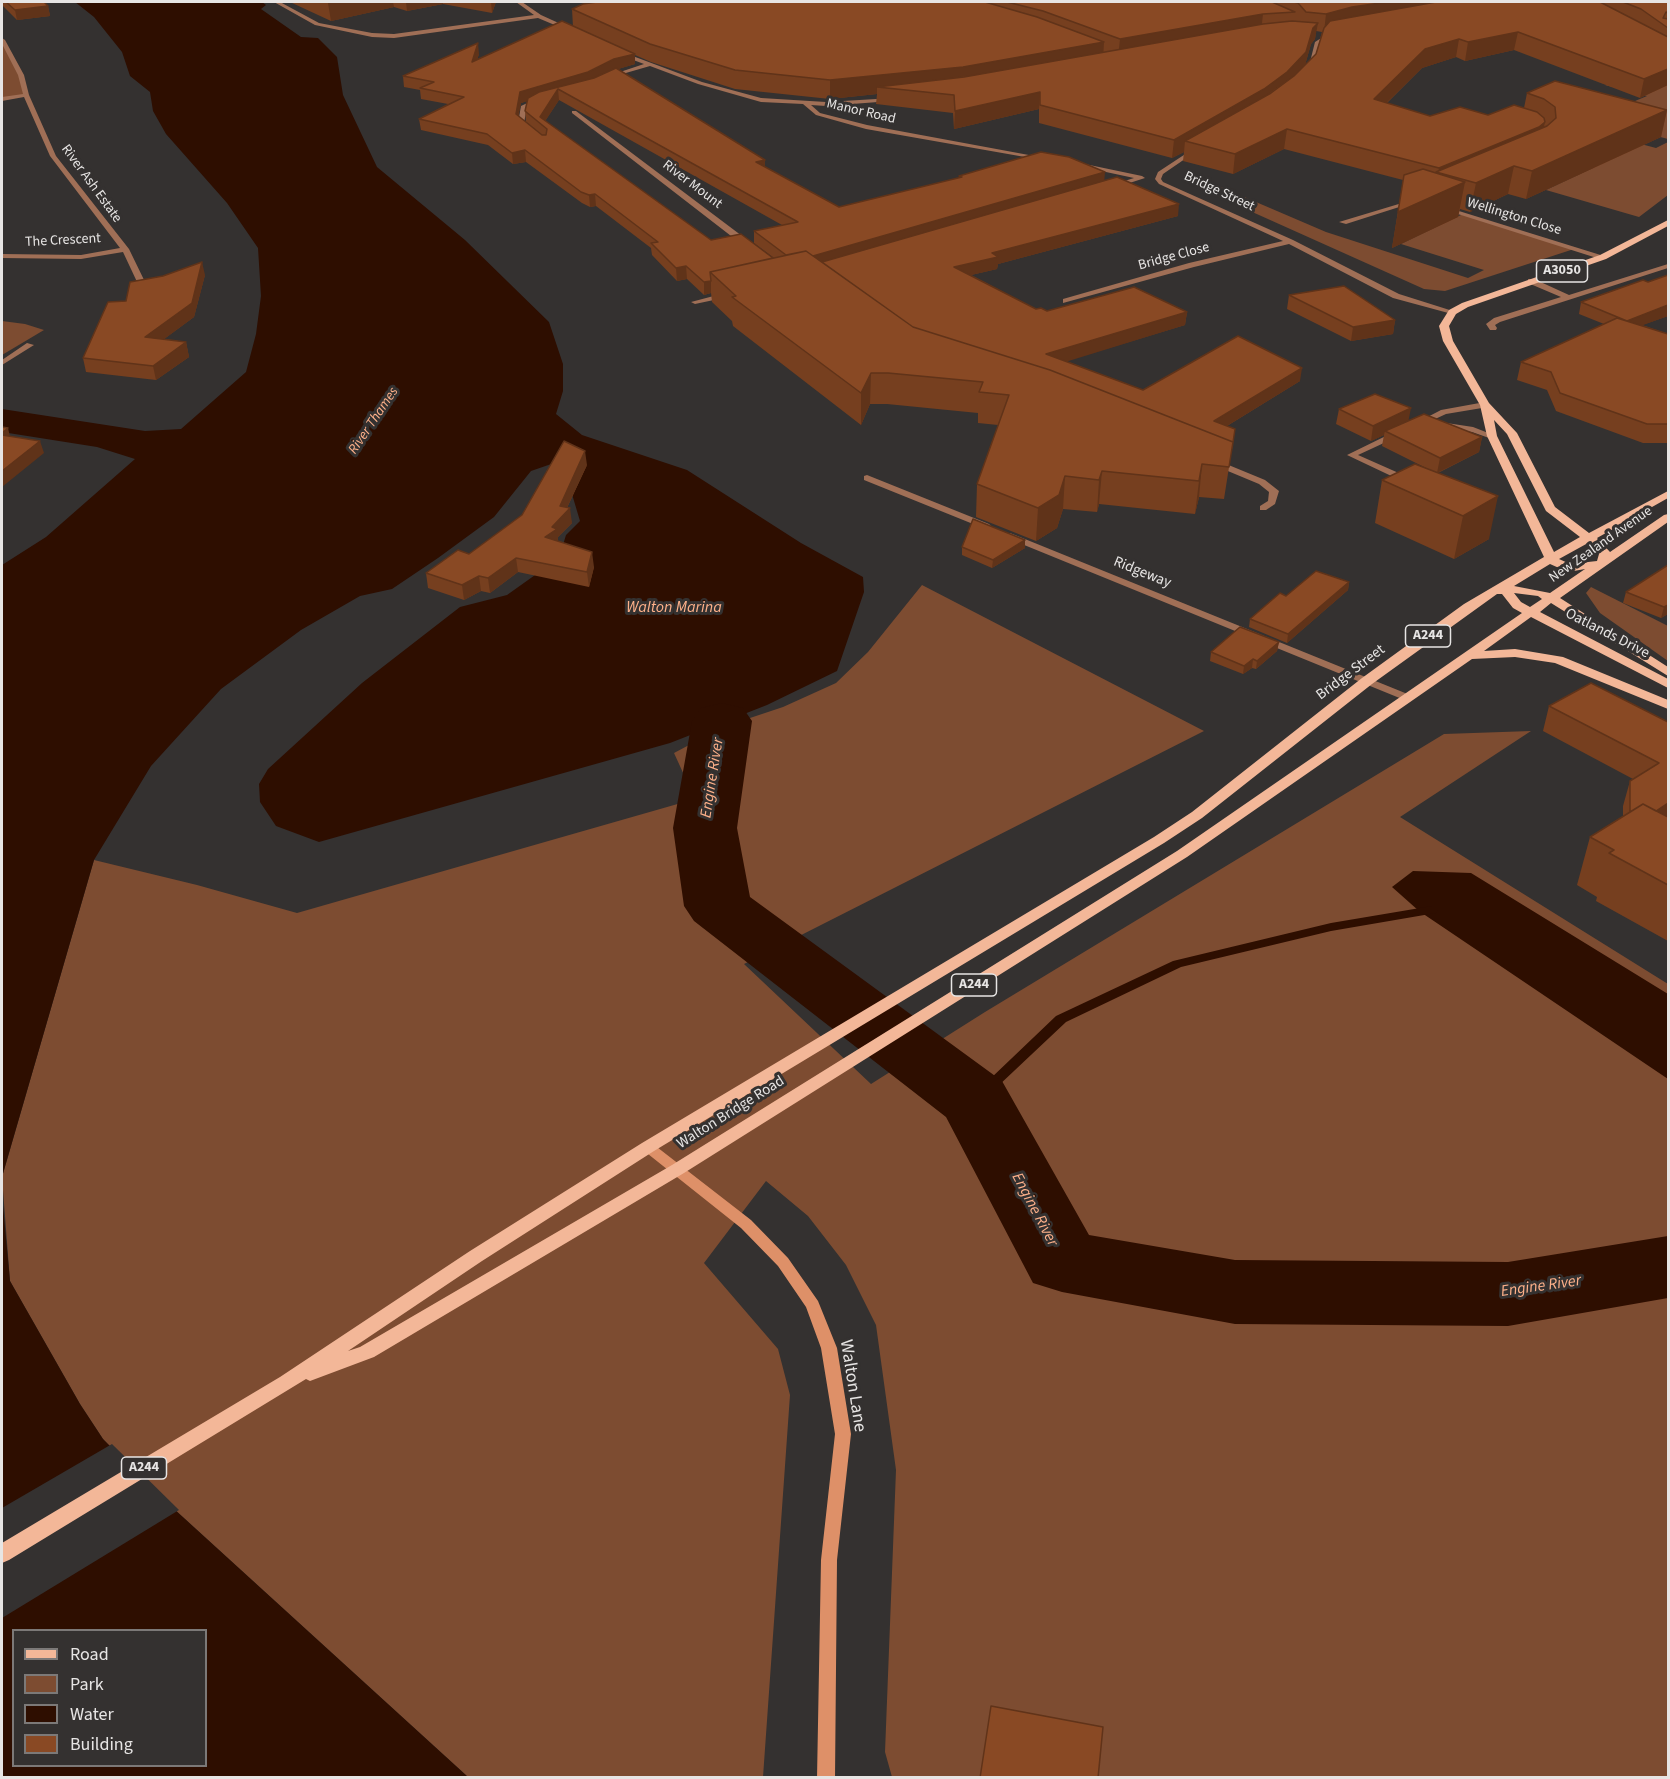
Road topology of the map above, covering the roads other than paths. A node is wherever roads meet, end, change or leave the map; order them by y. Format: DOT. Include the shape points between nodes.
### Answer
graph roads {
  1 [pos="277,2"];
  2 [pos="519,2"];
  3 [pos="538,16"];
  4 [pos="566,21"];
  5 [pos="554,23"];
  6 [pos="1341,31"];
  7 [pos="576,33"];
  8 [pos="2,40"];
  9 [pos="619,52"];
  10 [pos="648,65"];
  11 [pos="1305,76"];
  12 [pos="603,82"];
  13 [pos="26,95"];
  14 [pos="555,95"];
  15 [pos="2,99"];
  16 [pos="897,99"];
  17 [pos="806,104"];
  18 [pos="574,112"];
  19 [pos="536,136"];
  20 [pos="1207,143"];
  21 [pos="1048,159"];
  22 [pos="1067,163"];
  23 [pos="1142,178"];
  24 [pos="1158,179"];
  25 [pos="1106,189"];
  26 [pos="1426,203"];
  27 [pos="1436,206"];
  28 [pos="1343,222"];
  29 [pos="1668,223"];
  30 [pos="1290,242"];
  31 [pos="751,247"];
  32 [pos="125,249"];
  33 [pos="2,256"];
  34 [pos="1603,257"];
  35 [pos="1668,266"];
  36 [pos="1531,281"];
  37 [pos="142,284"];
  38 [pos="730,294"];
  39 [pos="1569,298"];
  40 [pos="1066,301"];
  41 [pos="695,302"];
  42 [pos="1452,312"];
  43 [pos="1493,328"];
  44 [pos="30,345"];
  45 [pos="2,363"];
  46 [pos="1485,405"];
  47 [pos="1404,431"];
  48 [pos="1492,436"];
  49 [pos="1208,460"];
  50 [pos="867,478"];
  51 [pos="1415,483"];
  52 [pos="1668,494"];
  53 [pos="1263,508"];
  54 [pos="1668,517"];
  55 [pos="1589,538"];
  56 [pos="1551,559"];
  57 [pos="1603,562"];
  58 [pos="1508,586"];
  59 [pos="1551,598"];
  60 [pos="1530,613"];
  61 [pos="1466,656"];
  62 [pos="1668,672"];
  63 [pos="1367,681"];
  64 [pos="1668,684"];
  65 [pos="1406,697"];
  66 [pos="1668,705"];
  67 [pos="1159,840"];
  68 [pos="648,1147"];
  69 [pos="678,1169"];
  70 [pos="287,1382"];
  71 [pos="2,1554"];
  72 [pos="826,1778"];
  1 -- 3 [label="street" via="317,24 372,35 394,36"];
  2 -- 3 [label="street"];
  3 -- 5 [label="street"];
  4 -- 5 [label="street"];
  5 -- 7 [label="street"];
  6 -- 11 [label="street" via="1320,36"];
  8 -- 13 [label="street, River Ash Estate" via="21,75"];
  9 -- 10 [label="street, Manor Road"];
  10 -- 12 [label="street" via="618,73"];
  10 -- 17 [label="street, Manor Road" via="748,98"];
  13 -- 15 [label="street"];
  13 -- 32 [label="street, River Ash Estate" via="53,156"];
  14 -- 19 [label="street" via="524,106 521,123"];
  16 -- 17 [label="street"];
  17 -- 21 [label="street, Manor Road" via="818,114 866,127"];
  18 -- 31 [label="street, River Mount"];
  20 -- 24 [label="street, Bridge Street" via="1160,173"];
  22 -- 23 [label="street"];
  23 -- 24 [label="street"];
  23 -- 25 [label="street"];
  24 -- 30 [label="street, Bridge Street"];
  26 -- 28 [label="street" via="1417,200"];
  27 -- 34 [label="street, Wellington Close"];
  29 -- 34 [label="main road, A3050"];
  30 -- 40 [label="street, Bridge Close"];
  30 -- 42 [label="street, Bridge Street" via="1396,296"];
  32 -- 33 [label="street, The Crescent" via="81,256"];
  32 -- 37 [label="street, River Ash Estate"];
  34 -- 36 [label="main road, A3050"];
  35 -- 39 [label="street"];
  36 -- 39 [label="street"];
  36 -- 42 [label="main road, A3050"];
  38 -- 41 [label="street"];
  39 -- 43 [label="street" via="1497,320 1490,324"];
  42 -- 46 [label="main road" via="1444,326 1449,341"];
  44 -- 45 [label="street"];
  46 -- 48 [label="main road"];
  46 -- 48 [label="street" via="1444,412 1414,426 1455,426"];
  46 -- 55 [label="main road" via="1512,433 1551,509"];
  47 -- 51 [label="street" via="1351,455"];
  48 -- 56 [label="main road"];
  49 -- 53 [label="street" via="1262,482 1274,491 1272,502"];
  50 -- 63 [label="street, Ridgeway"];
  52 -- 55 [label="main road, New Zealand Avenue"];
  54 -- 57 [label="main road, New Zealand Avenue / A244"];
  55 -- 56 [label="main road, New Zealand Avenue"];
  55 -- 57 [label="main road" via="1601,547 1605,554"];
  56 -- 57 [label="main road" via="1568,568"];
  56 -- 58 [label="main road"];
  57 -- 59 [label="main road, New Zealand Avenue / A244"];
  58 -- 59 [label="main road, Oatlands Drive"];
  58 -- 60 [label="main road, Oatlands Drive" via="1512,600"];
  58 -- 63 [label="main road, Bridge Street / A244" via="1490,594"];
  59 -- 60 [label="main road, A244"];
  59 -- 62 [label="main road, Oatlands Drive"];
  60 -- 61 [label="main road, A244"];
  60 -- 64 [label="main road, Oatlands Drive"];
  61 -- 65 [label="main road, A244"];
  61 -- 66 [label="main road" via="1515,652 1558,660"];
  63 -- 65 [label="street, Ridgeway"];
  63 -- 67 [label="main road, Bridge Street / A244" via="1222,797"];
  65 -- 69 [label="main road, Walton Bridge Road / A244" via="1182,854"];
  67 -- 68 [label="main road, Walton Bridge Road / A244"];
  68 -- 69 [label="street, Walton Lane"];
  68 -- 70 [label="main road, Walton Bridge Road / A244"];
  69 -- 70 [label="main road, Walton Bridge Road / A244" via="367,1352"];
  69 -- 72 [label="street, Walton Lane" via="746,1224 783,1262 813,1305 829,1348 843,1434 829,1560"];
  70 -- 71 [label="main road, Walton Bridge Road / A244"];
}
